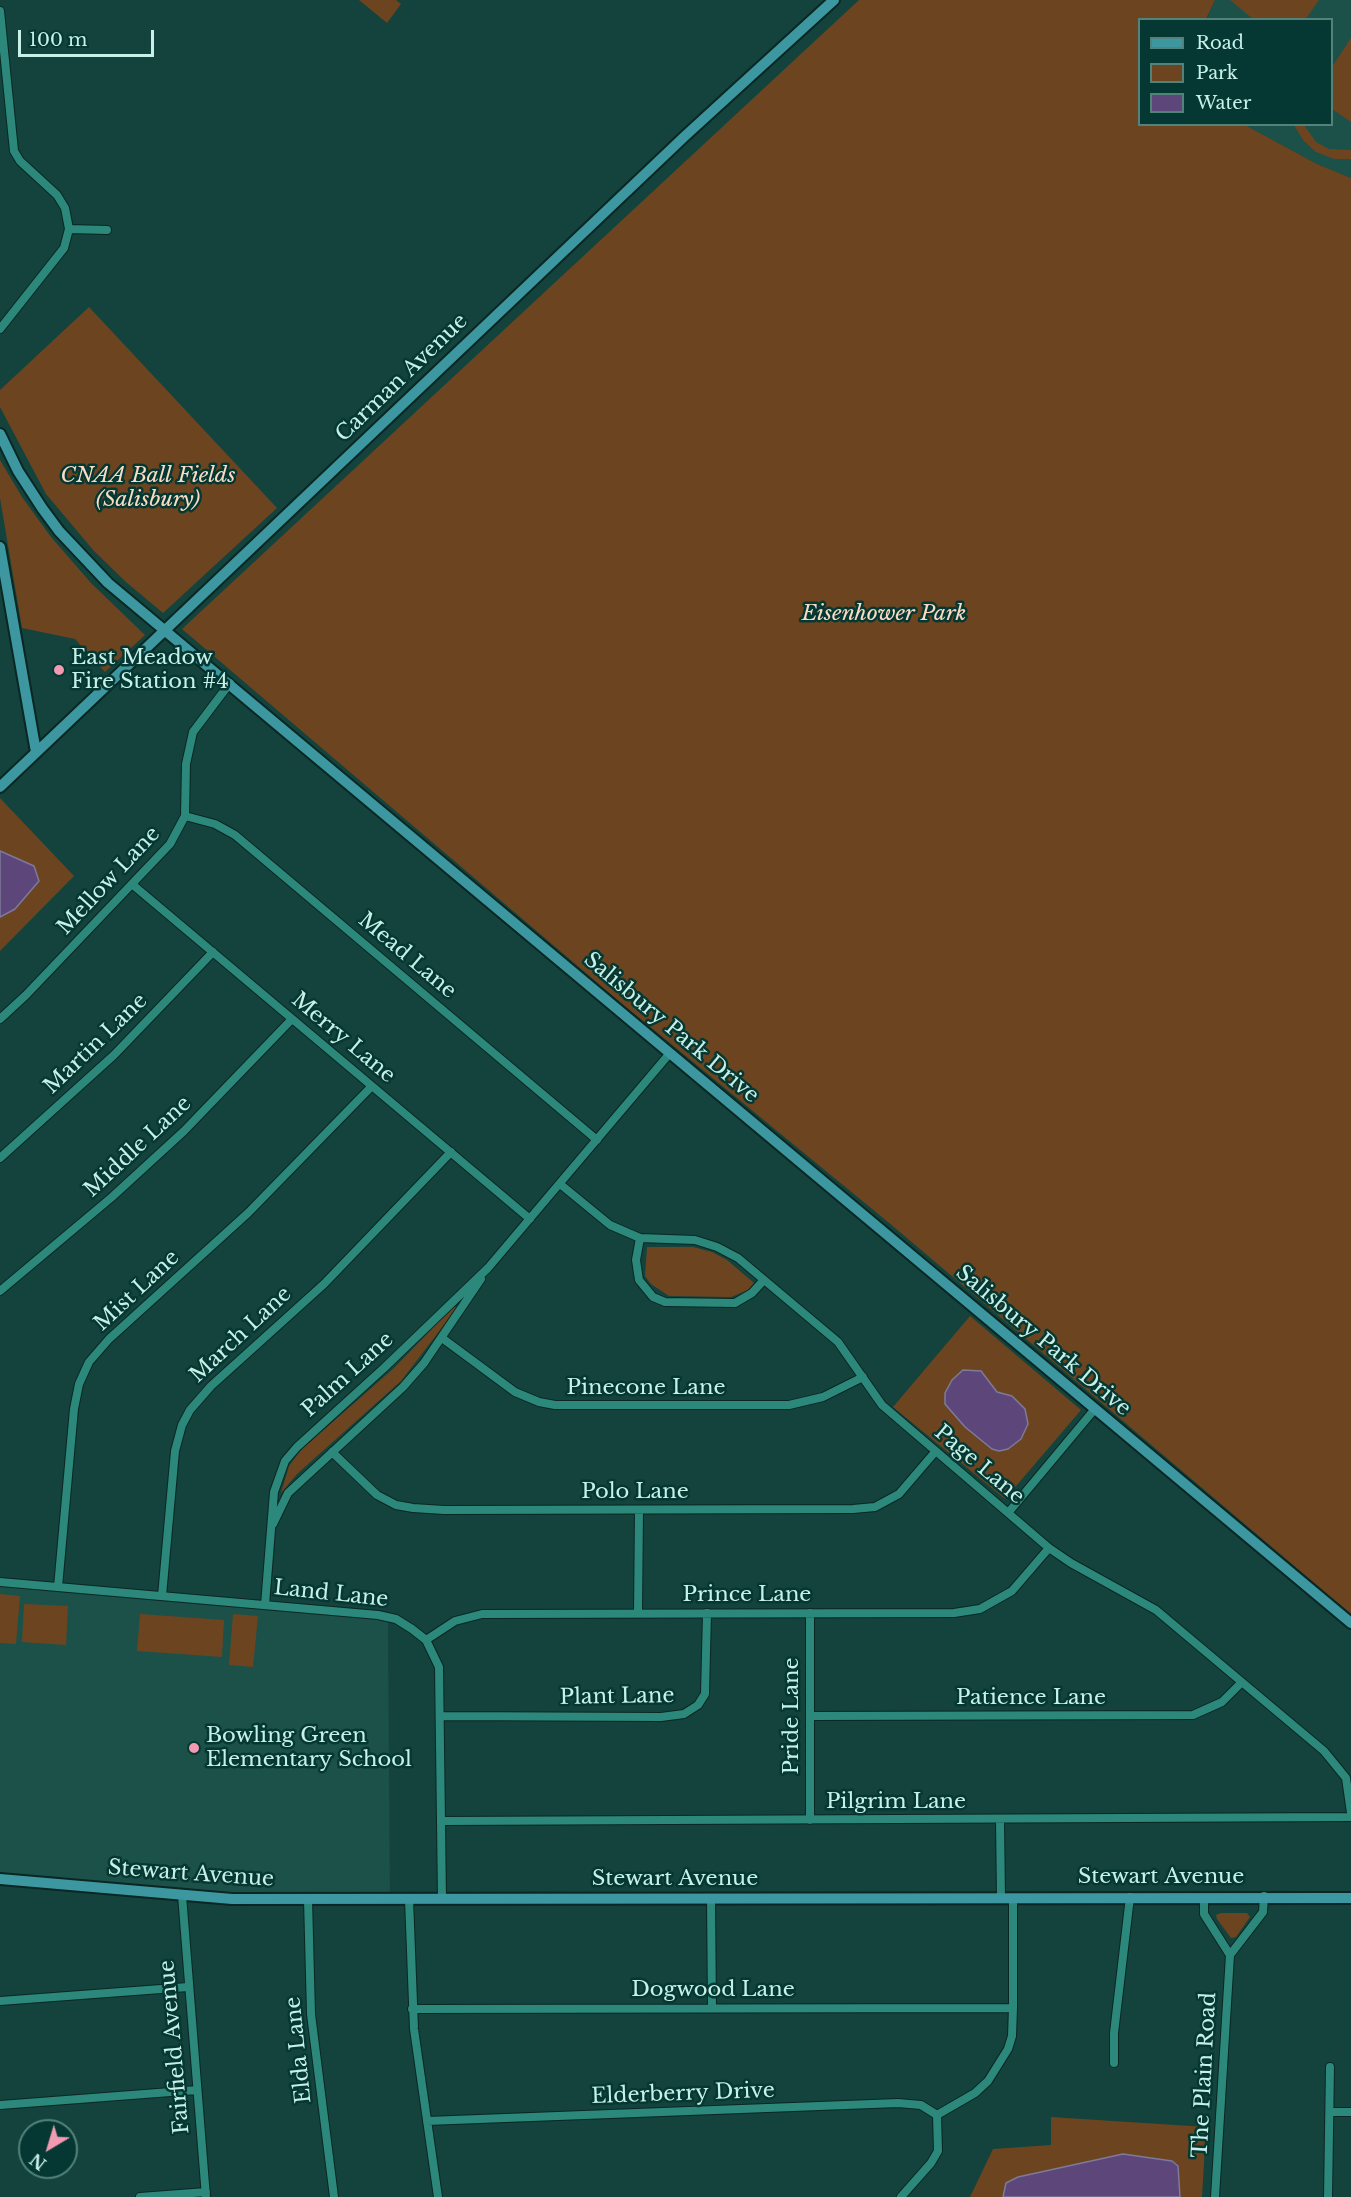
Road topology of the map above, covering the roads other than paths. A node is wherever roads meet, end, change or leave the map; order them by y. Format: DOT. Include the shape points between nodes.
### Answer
graph roads {
  1 [pos="834,0"];
  2 [pos="0,11"];
  3 [pos="69,229"];
  4 [pos="107,230"];
  5 [pos="0,329"];
  6 [pos="0,434"];
  7 [pos="4,450"];
  8 [pos="0,547"];
  9 [pos="165,630"];
  10 [pos="230,683"];
  11 [pos="36,752"];
  12 [pos="0,787"];
  13 [pos="185,816"];
  14 [pos="133,885"];
  15 [pos="213,952"];
  16 [pos="0,1019"];
  17 [pos="292,1019"];
  18 [pos="670,1053"];
  19 [pos="372,1086"];
  20 [pos="597,1140"];
  21 [pos="451,1152"];
  22 [pos="0,1158"];
  23 [pos="560,1184"];
  24 [pos="530,1219"];
  25 [pos="640,1238"];
  26 [pos="488,1268"];
  27 [pos="763,1281"];
  28 [pos="0,1291"];
  29 [pos="442,1338"];
  30 [pos="863,1377"];
  31 [pos="1094,1410"];
  32 [pos="332,1452"];
  33 [pos="935,1452"];
  34 [pos="639,1510"];
  35 [pos="1008,1513"];
  36 [pos="270,1530"];
  37 [pos="1049,1548"];
  38 [pos="0,1582"];
  39 [pos="58,1587"];
  40 [pos="162,1596"];
  41 [pos="265,1605"];
  42 [pos="638,1613"];
  43 [pos="706,1613"];
  44 [pos="810,1613"];
  45 [pos="1351,1623"];
  46 [pos="426,1640"];
  47 [pos="1242,1683"];
  48 [pos="441,1716"];
  49 [pos="810,1716"];
  50 [pos="1351,1815"];
  51 [pos="810,1820"];
  52 [pos="1000,1820"];
  53 [pos="442,1821"];
  54 [pos="0,1879"];
  55 [pos="182,1895"];
  56 [pos="1264,1896"];
  57 [pos="1130,1897"];
  58 [pos="1000,1898"];
  59 [pos="1013,1898"];
  60 [pos="1204,1898"];
  61 [pos="1351,1898"];
  62 [pos="308,1899"];
  63 [pos="409,1899"];
  64 [pos="442,1899"];
  65 [pos="711,1899"];
  66 [pos="1230,1955"];
  67 [pos="188,1987"];
  68 [pos="0,2001"];
  69 [pos="712,2008"];
  70 [pos="1013,2008"];
  71 [pos="412,2009"];
  72 [pos="1114,2063"];
  73 [pos="1330,2067"];
  74 [pos="197,2090"];
  75 [pos="0,2105"];
  76 [pos="1329,2112"];
  77 [pos="1351,2112"];
  78 [pos="937,2115"];
  79 [pos="427,2121"];
  80 [pos="206,2194"];
  81 [pos="140,2197"];
  82 [pos="334,2197"];
  83 [pos="438,2197"];
  84 [pos="901,2197"];
  85 [pos="1215,2197"];
  86 [pos="1328,2197"];
  1 -- 9 [label="main road, Carman Avenue" via="685,136"];
  2 -- 3 [label="street" via="14,151 57,195 65,208"];
  3 -- 4 [label="street"];
  3 -- 5 [label="street" via="64,248"];
  6 -- 7 [label="main road, Salisbury Park Drive"];
  7 -- 9 [label="main road, Salisbury Park Drive" via="60,531 108,583"];
  8 -- 11 [label="main road"];
  9 -- 10 [label="main road, Salisbury Park Drive"];
  9 -- 11 [label="main road, Carman Avenue"];
  10 -- 13 [label="street, Mellow Lane" via="189,742"];
  10 -- 18 [label="main road, Salisbury Park Drive"];
  11 -- 12 [label="main road, Carman Avenue"];
  13 -- 14 [label="street, Mellow Lane" via="170,844"];
  13 -- 20 [label="street, Mead Lane" via="215,824 235,835"];
  14 -- 15 [label="street, Merry Lane"];
  14 -- 16 [label="street, Mellow Lane"];
  15 -- 17 [label="street, Merry Lane"];
  15 -- 22 [label="street, Martin Lane" via="114,1055"];
  17 -- 19 [label="street, Merry Lane"];
  17 -- 28 [label="street, Middle Lane" via="184,1131 97,1211"];
  18 -- 20 [label="street, Palm Lane"];
  18 -- 31 [label="main road, Salisbury Park Drive"];
  19 -- 21 [label="street, Merry Lane"];
  19 -- 39 [label="street, Mist Lane" via="248,1213 89,1362 74,1409"];
  20 -- 23 [label="street, Palm Lane"];
  21 -- 24 [label="street, Merry Lane"];
  21 -- 40 [label="street, March Lane" via="324,1284 211,1386 190,1410 175,1451"];
  23 -- 24 [label="street, Palm Lane"];
  23 -- 25 [label="street, Page Lane" via="610,1225"];
  24 -- 26 [label="street, Palm Lane"];
  25 -- 27 [label="street, Page Lane" via="695,1240 717,1247 738,1258"];
  25 -- 27 [label="street" via="636,1260 639,1280 653,1297 665,1302 735,1303"];
  26 -- 29 [label="street, Palm Lane"];
  26 -- 36 [label="street, Palm Lane" via="297,1447 276,1479"];
  27 -- 30 [label="street, Page Lane" via="838,1342"];
  29 -- 30 [label="street, Pinecone Lane" via="515,1392 555,1406 789,1405 823,1397"];
  29 -- 32 [label="street, Palm Lane" via="403,1387"];
  30 -- 33 [label="street, Page Lane" via="882,1405"];
  31 -- 35 [label="street"];
  31 -- 45 [label="main road, Salisbury Park Drive"];
  32 -- 34 [label="street, Polo Lane" via="376,1495 413,1508"];
  32 -- 36 [label="street, Palm Lane" via="288,1493"];
  33 -- 34 [label="street, Polo Lane" via="899,1494 875,1507"];
  33 -- 35 [label="street, Page Lane"];
  34 -- 42 [label="street"];
  35 -- 37 [label="street, Page Lane"];
  36 -- 41 [label="street, Palm Lane"];
  37 -- 44 [label="street, Prince Lane" via="1012,1591 980,1609"];
  37 -- 47 [label="street, Page Lane" via="1156,1610"];
  38 -- 39 [label="street, Land Lane"];
  39 -- 40 [label="street, Land Lane"];
  40 -- 41 [label="street, Land Lane"];
  41 -- 46 [label="street, Land Lane" via="378,1615 396,1619"];
  42 -- 43 [label="street, Prince Lane"];
  42 -- 46 [label="street, Prince Lane" via="467,1616"];
  43 -- 44 [label="street, Prince Lane"];
  43 -- 48 [label="street, Plant Lane" via="705,1694 698,1705 684,1714"];
  44 -- 49 [label="street, Pride Lane"];
  46 -- 48 [label="street, Land Lane" via="439,1667"];
  47 -- 49 [label="street, Patience Lane" via="1222,1702 1194,1715"];
  47 -- 50 [label="street, Page Lane" via="1337,1764 1346,1778"];
  48 -- 53 [label="street, Land Lane"];
  49 -- 51 [label="street, Pride Lane"];
  50 -- 52 [label="street, Pilgrim Lane"];
  51 -- 52 [label="street, Pilgrim Lane"];
  51 -- 53 [label="street, Pilgrim Lane"];
  52 -- 58 [label="street"];
  53 -- 64 [label="street, Land Lane"];
  54 -- 55 [label="main road, Stewart Avenue"];
  55 -- 62 [label="main road, Stewart Avenue"];
  55 -- 67 [label="street, Fairfield Avenue"];
  56 -- 60 [label="main road, Stewart Avenue"];
  56 -- 61 [label="main road, Stewart Avenue"];
  56 -- 66 [label="street" via="1263,1912"];
  57 -- 59 [label="main road, Stewart Avenue"];
  57 -- 60 [label="main road, Stewart Avenue"];
  57 -- 72 [label="street"];
  58 -- 59 [label="main road, Stewart Avenue"];
  58 -- 65 [label="main road, Stewart Avenue"];
  59 -- 70 [label="street"];
  60 -- 66 [label="street" via="1204,1914"];
  62 -- 63 [label="main road, Stewart Avenue"];
  62 -- 82 [label="street, Elda Lane" via="311,2014"];
  63 -- 64 [label="main road, Stewart Avenue"];
  63 -- 71 [label="street"];
  64 -- 65 [label="main road, Stewart Avenue"];
  65 -- 69 [label="street"];
  66 -- 85 [label="street, The Plain Road"];
  67 -- 68 [label="street"];
  67 -- 74 [label="street, Fairfield Avenue"];
  69 -- 70 [label="street, Dogwood Lane"];
  69 -- 71 [label="street, Dogwood Lane"];
  70 -- 78 [label="street" via="1012,2036 999,2068 975,2093"];
  71 -- 79 [label="street"];
  73 -- 76 [label="street"];
  74 -- 75 [label="street"];
  74 -- 80 [label="street, Fairfield Avenue"];
  76 -- 77 [label="street"];
  76 -- 86 [label="street"];
  78 -- 79 [label="street, Elderberry Drive" via="921,2105 898,2103"];
  78 -- 84 [label="street" via="938,2151"];
  79 -- 83 [label="street"];
  80 -- 81 [label="street"];
}
